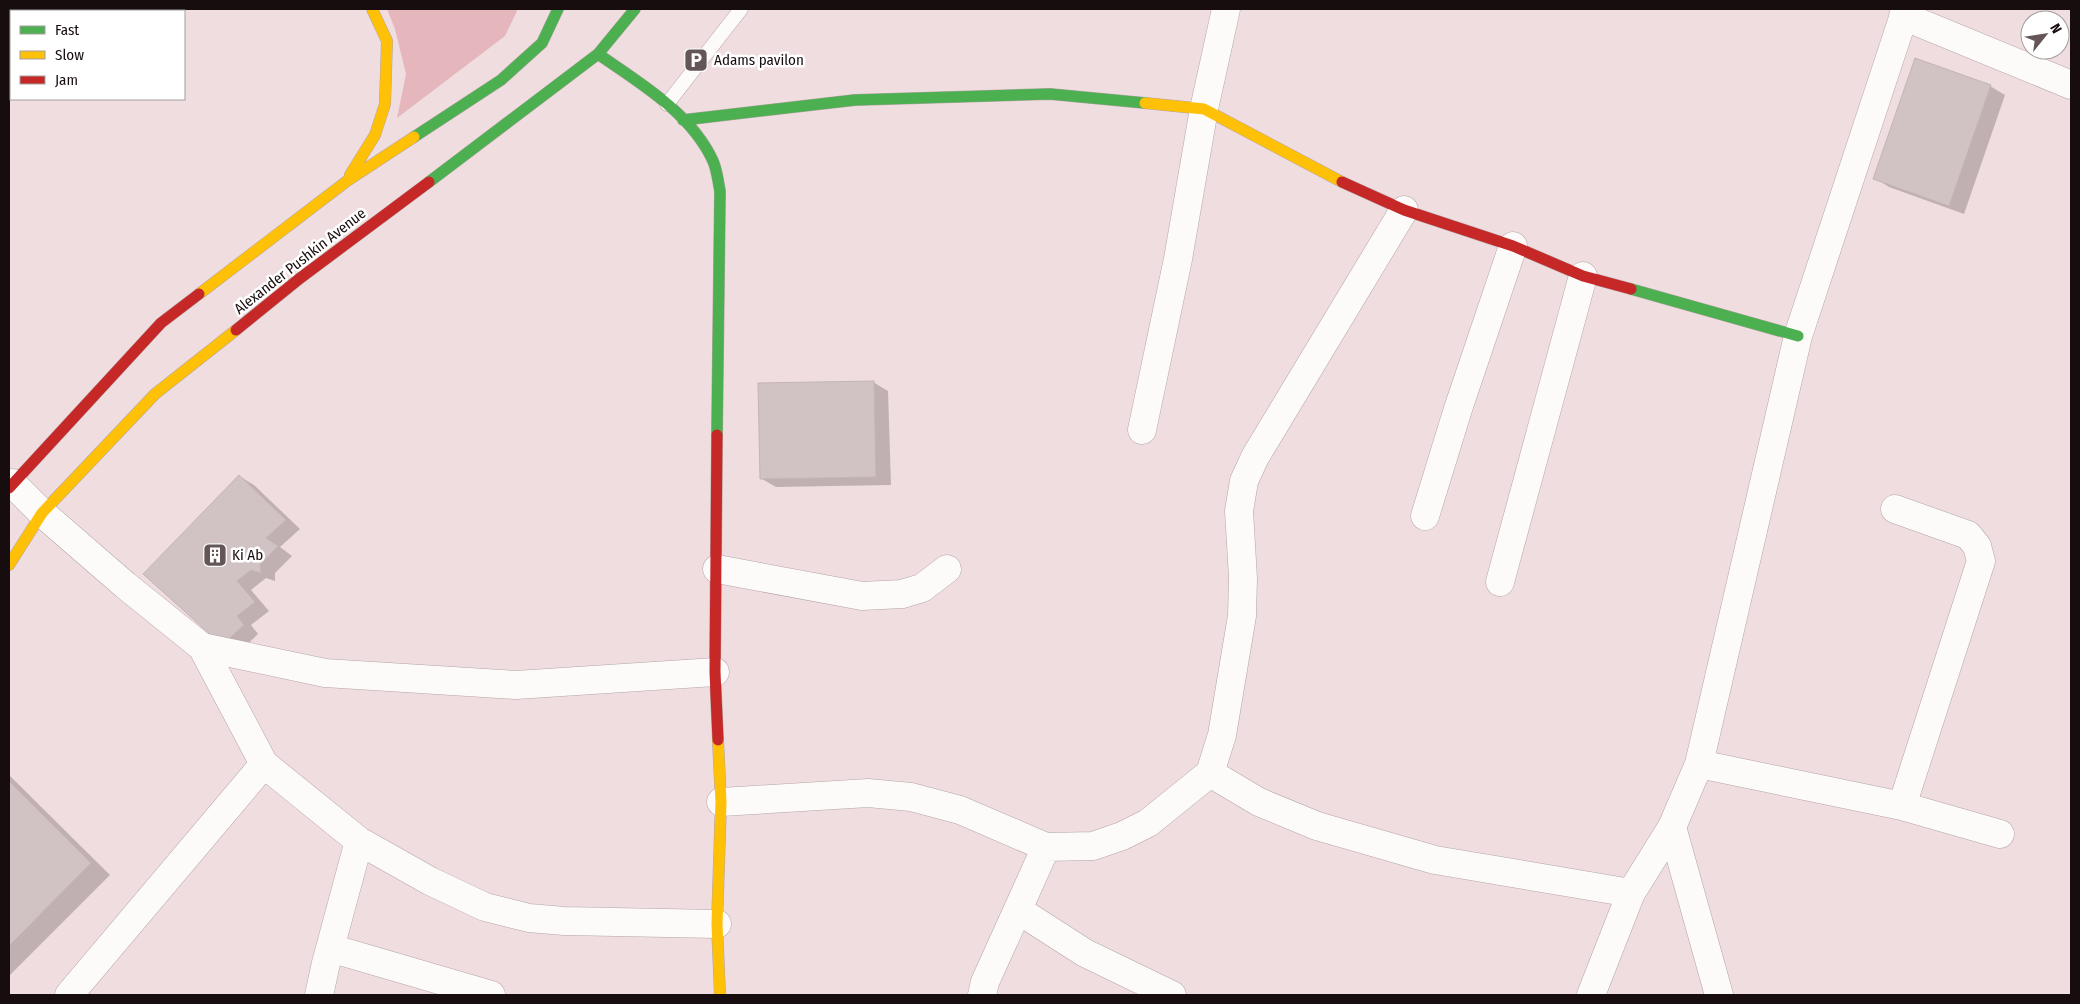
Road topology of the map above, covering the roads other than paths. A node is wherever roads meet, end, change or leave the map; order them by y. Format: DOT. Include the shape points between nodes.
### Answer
graph roads {
  1 [pos="372,9"];
  2 [pos="558,9"];
  3 [pos="635,9"];
  4 [pos="741,9"];
  5 [pos="1226,9"];
  6 [pos="1905,13"];
  7 [pos="598,54"];
  8 [pos="2071,85"];
  9 [pos="667,104"];
  10 [pos="1204,109"];
  11 [pos="683,120"];
  12 [pos="347,181"];
  13 [pos="1404,210"];
  14 [pos="1513,246"];
  15 [pos="1583,276"];
  16 [pos="1798,336"];
  17 [pos="1142,430"];
  18 [pos="11,485"];
  19 [pos="1895,509"];
  20 [pos="42,513"];
  21 [pos="1425,516"];
  22 [pos="9,565"];
  23 [pos="947,568"];
  24 [pos="717,569"];
  25 [pos="1500,582"];
  26 [pos="202,647"];
  27 [pos="715,672"];
  28 [pos="264,764"];
  29 [pos="1699,764"];
  30 [pos="1210,773"];
  31 [pos="721,802"];
  32 [pos="1902,806"];
  33 [pos="1672,827"];
  34 [pos="2000,834"];
  35 [pos="359,840"];
  36 [pos="1046,847"];
  37 [pos="1631,893"];
  38 [pos="1018,910"];
  39 [pos="717,924"];
  40 [pos="330,948"];
  41 [pos="69,995"];
  42 [pos="319,995"];
  43 [pos="491,995"];
  44 [pos="720,995"];
  45 [pos="982,995"];
  46 [pos="1172,995"];
  47 [pos="1591,995"];
  48 [pos="1719,995"];
  1 -- 12 [label="street" via="386,41 385,104 375,134"];
  2 -- 12 [label="street" via="542,43 509,74"];
  3 -- 7 [label="street, Alexander Pushkin Avenue"];
  4 -- 9 [label="lane"];
  5 -- 10 [label="street"];
  6 -- 8 [label="street"];
  6 -- 16 [label="street"];
  7 -- 9 [label="street"];
  7 -- 20 [label="street, Alexander Pushkin Avenue" via="299,279 155,394"];
  9 -- 11 [label="street"];
  10 -- 11 [label="street" via="1050,94 856,100"];
  10 -- 13 [label="street" via="1342,182"];
  10 -- 17 [label="street" via="1178,260"];
  11 -- 24 [label="street" via="703,142 713,161 720,191"];
  12 -- 18 [label="street" via="161,323"];
  13 -- 14 [label="street"];
  13 -- 30 [label="street" via="1255,457 1244,481 1239,511 1244,578 1242,616 1222,735"];
  14 -- 15 [label="street"];
  14 -- 21 [label="street"];
  15 -- 16 [label="street"];
  15 -- 25 [label="street"];
  16 -- 29 [label="street"];
  18 -- 20 [label="street"];
  19 -- 32 [label="street" via="1968,535 1977,546 1981,561"];
  20 -- 22 [label="street, Alexander Pushkin Avenue"];
  20 -- 26 [label="street"];
  23 -- 24 [label="street" via="922,588 902,594 862,596"];
  24 -- 27 [label="street"];
  26 -- 27 [label="street" via="325,673 516,686"];
  26 -- 28 [label="street"];
  27 -- 31 [label="street"];
  28 -- 35 [label="street"];
  28 -- 41 [label="street"];
  29 -- 32 [label="street"];
  29 -- 33 [label="street"];
  30 -- 36 [label="street" via="1148,823 1122,836 1094,846"];
  30 -- 37 [label="street" via="1259,802 1317,826 1435,860"];
  31 -- 36 [label="street" via="868,793 911,797 960,810"];
  31 -- 39 [label="street"];
  32 -- 34 [label="street"];
  33 -- 37 [label="street"];
  33 -- 48 [label="street"];
  35 -- 39 [label="street" via="430,881 485,907 529,918"];
  35 -- 40 [label="street"];
  36 -- 38 [label="street"];
  37 -- 47 [label="street"];
  38 -- 45 [label="street"];
  38 -- 46 [label="street" via="1085,953"];
  39 -- 44 [label="street"];
  40 -- 42 [label="street"];
  40 -- 43 [label="street"];
}
